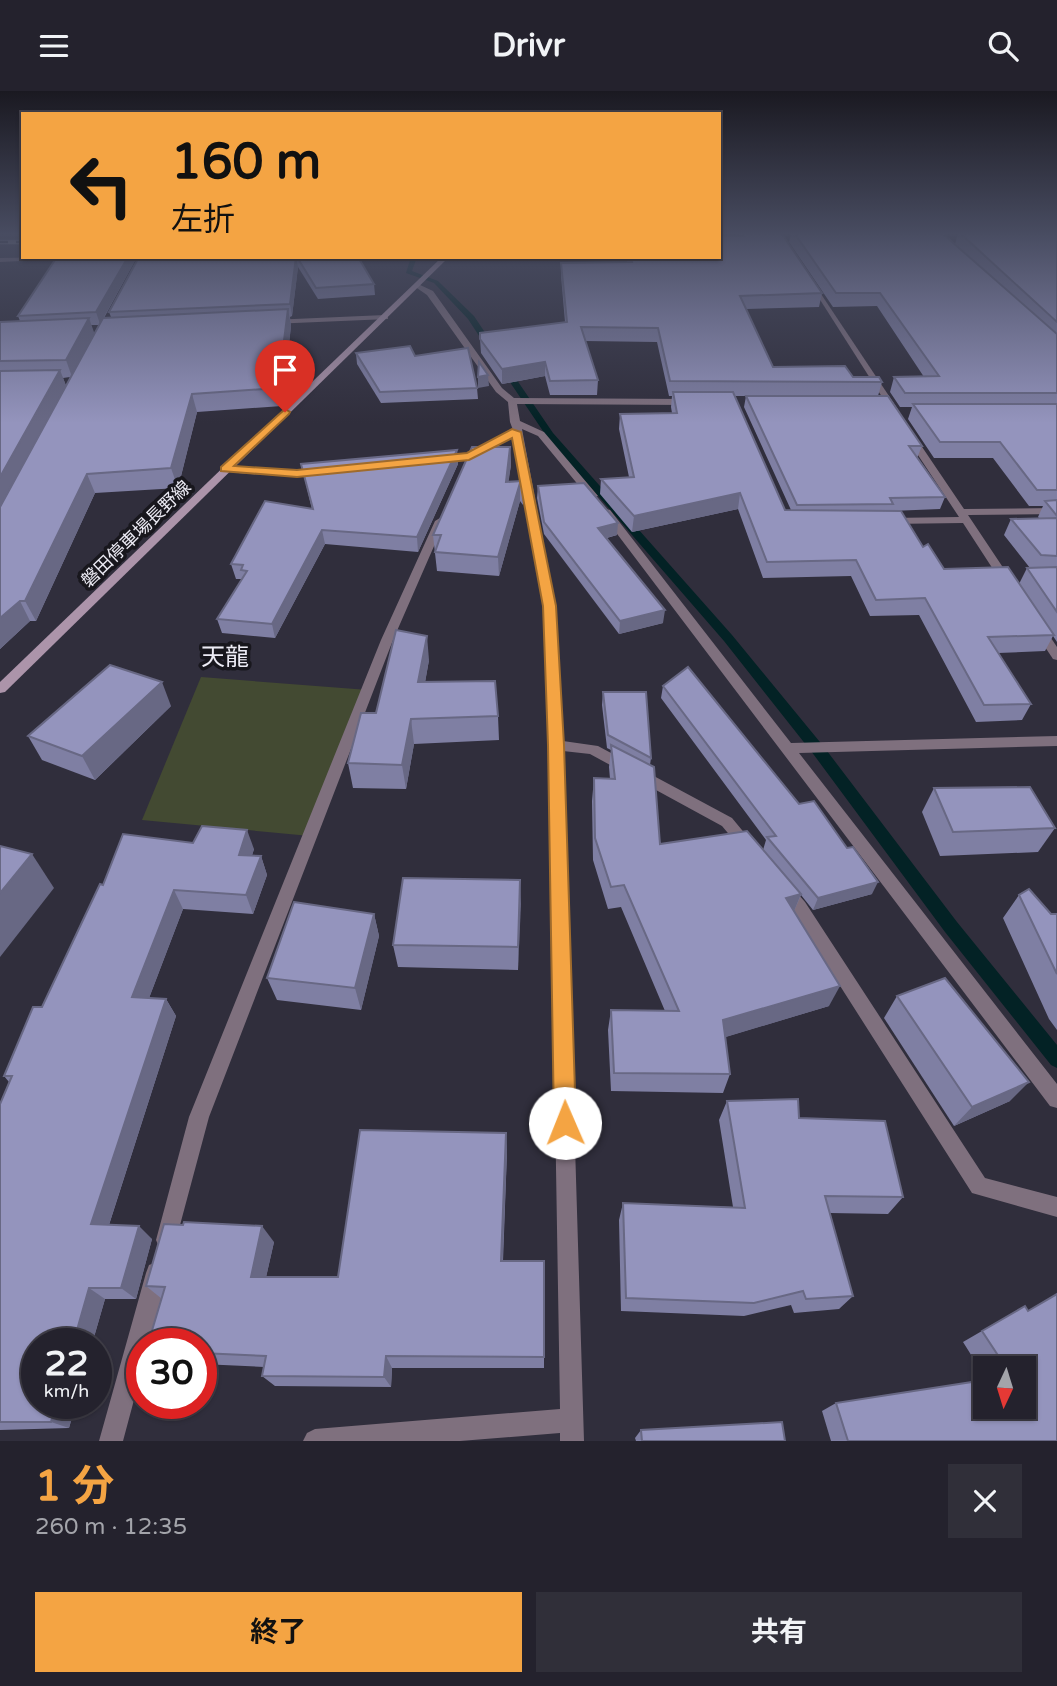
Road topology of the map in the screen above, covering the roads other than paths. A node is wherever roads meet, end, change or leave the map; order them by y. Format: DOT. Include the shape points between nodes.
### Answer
graph roads {
  1 [pos="404,297"];
  2 [pos="433,297"];
  3 [pos="820,297"];
  4 [pos="385,317"];
  5 [pos="255,322"];
  6 [pos="512,401"];
  7 [pos="693,402"];
  8 [pos="877,403"];
  9 [pos="890,403"];
  10 [pos="896,413"];
  11 [pos="909,413"];
  12 [pos="515,427"];
  13 [pos="429,460"];
  14 [pos="225,469"];
  15 [pos="337,470"];
  16 [pos="447,505"];
  17 [pos="1057,511"];
  18 [pos="962,516"];
  19 [pos="883,521"];
  20 [pos="1018,578"];
  21 [pos="1005,579"];
  22 [pos="1012,590"];
  23 [pos="1035,623"];
  24 [pos="1057,656"];
  25 [pos="0,689"];
  26 [pos="1057,741"];
  27 [pos="556,745"];
  28 [pos="788,748"];
  29 [pos="1057,1099"];
  30 [pos="1057,1207"];
  31 [pos="572,1430"];
  32 [pos="111,1441"];
  33 [pos="315,1441"];
  1 -- 4 [label="main road, 磐田停車場長野線"];
  2 -- 6 [label="street" via="499,390"];
  3 -- 9 [label="street"];
  4 -- 5 [label="street"];
  4 -- 14 [label="main road, 磐田停車場長野線"];
  6 -- 7 [label="street"];
  6 -- 12 [label="street"];
  8 -- 9 [label="street"];
  9 -- 10 [label="street"];
  10 -- 11 [label="street"];
  10 -- 18 [label="street"];
  12 -- 13 [label="street" via="466,463"];
  12 -- 27 [label="street" via="549,606"];
  12 -- 28 [label="street" via="541,435 567,465"];
  14 -- 15 [label="street"];
  14 -- 25 [label="main road, 磐田停車場長野線"];
  16 -- 32 [label="street" via="387,641 199,1117"];
  17 -- 18 [label="street"];
  18 -- 19 [label="street"];
  18 -- 21 [label="street"];
  20 -- 21 [label="street"];
  21 -- 22 [label="street"];
  23 -- 24 [label="street"];
  26 -- 28 [label="street"];
  27 -- 30 [label="street" via="593,748 727,822 799,907 979,1186"];
  27 -- 31 [label="street"];
  28 -- 29 [label="street"];
  31 -- 33 [label="street"];
}
